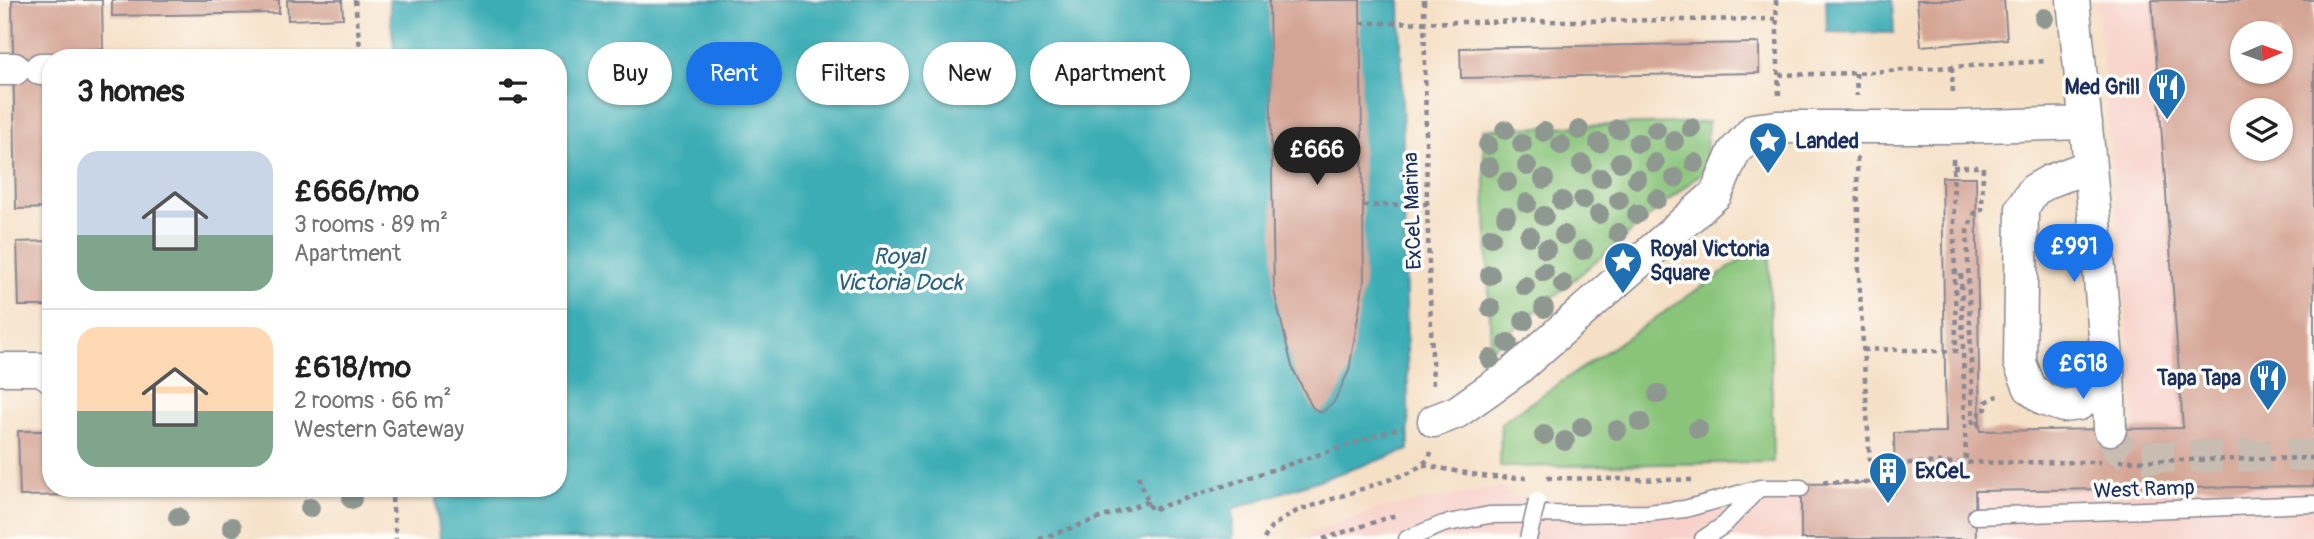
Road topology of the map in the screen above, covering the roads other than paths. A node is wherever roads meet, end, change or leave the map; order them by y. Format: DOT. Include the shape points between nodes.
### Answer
graph roads {
  1 [pos="2073,0"];
  2 [pos="2086,123"];
  3 [pos="2090,166"];
  4 [pos="42,368"];
  5 [pos="0,369"];
  6 [pos="2108,370"];
  7 [pos="1422,423"];
  8 [pos="2110,429"];
  9 [pos="1760,488"];
  10 [pos="1801,488"];
  11 [pos="1537,501"];
  12 [pos="2314,504"];
  13 [pos="1976,516"];
  14 [pos="1407,539"];
  15 [pos="1528,539"];
  16 [pos="1703,539"];
  1 -- 2 [label="street"];
  2 -- 3 [label="street"];
  2 -- 7 [label="street" via="1754,130 1734,152 1716,194 1516,371 1457,412"];
  3 -- 6 [label="street"];
  3 -- 6 [label="street" via="2034,190 2022,208 2020,363 2030,388 2063,406 2079,404 2093,395"];
  4 -- 5 [label="street"];
  6 -- 8 [label="street"];
  9 -- 10 [label="lane"];
  9 -- 14 [label="lane" via="1685,509 1489,515 1443,524"];
  9 -- 16 [label="lane"];
  11 -- 15 [label="lane, bridge"];
  12 -- 13 [label="lane, West Ramp"];
}
